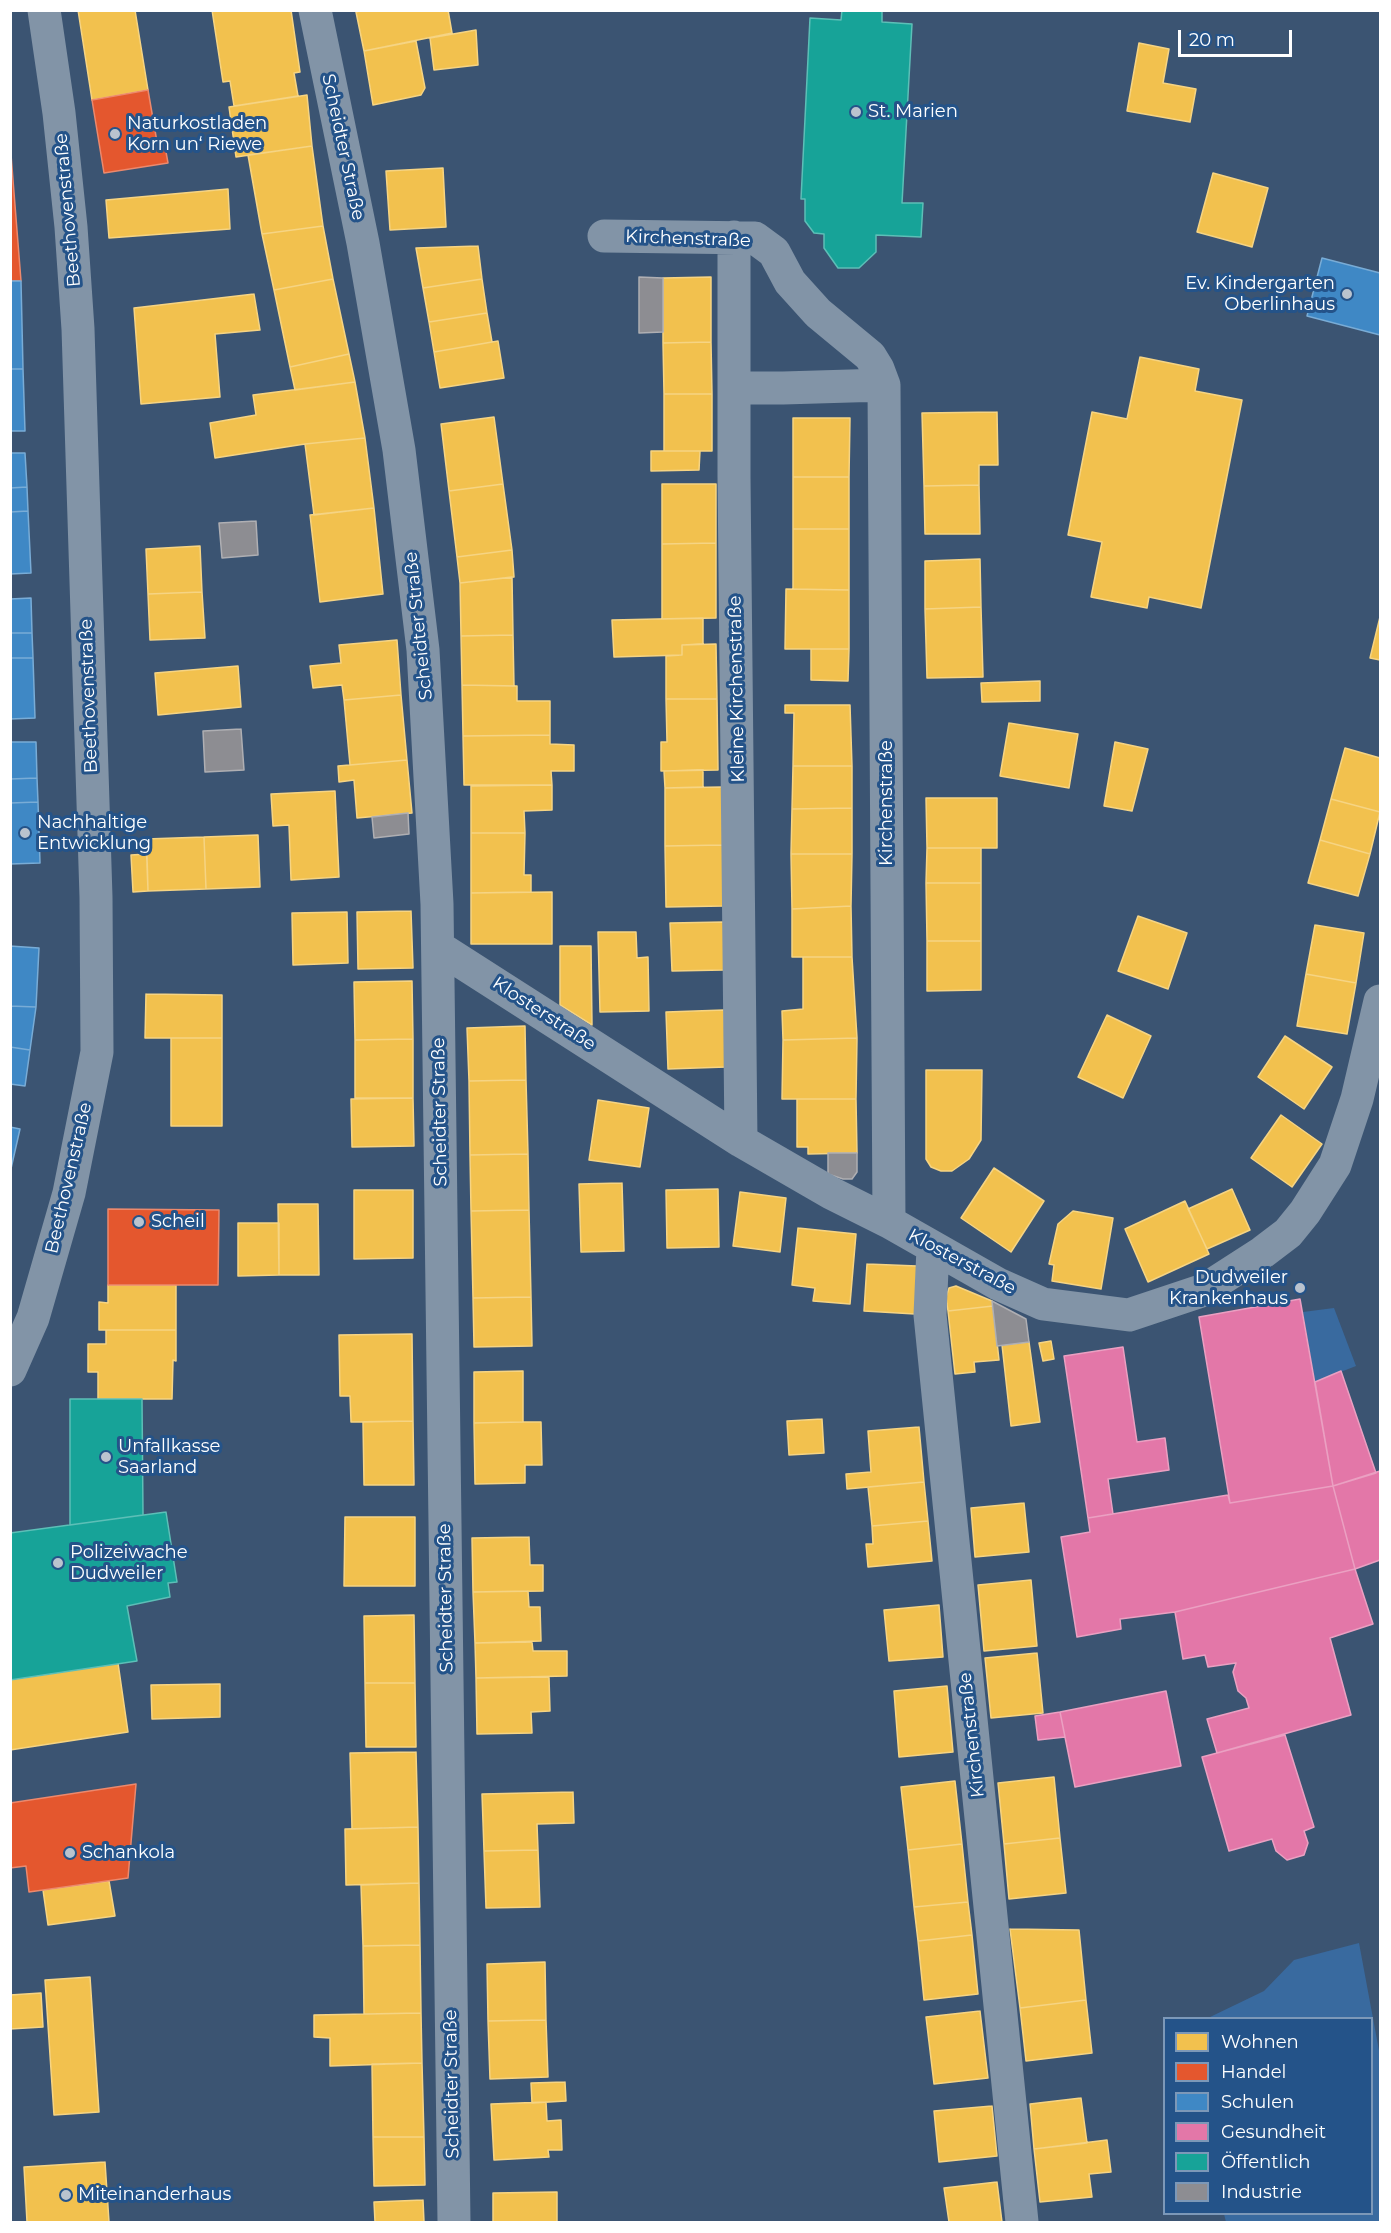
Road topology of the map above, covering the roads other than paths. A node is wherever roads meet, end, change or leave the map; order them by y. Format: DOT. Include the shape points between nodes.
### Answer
graph roads {
  1 [pos="44,10"];
  2 [pos="315,10"];
  3 [pos="604,236"];
  4 [pos="734,237"];
  5 [pos="884,385"];
  6 [pos="734,388"];
  7 [pos="438,947"];
  8 [pos="1380,1001"];
  9 [pos="741,1141"];
  10 [pos="889,1222"];
  11 [pos="933,1248"];
  12 [pos="10,1370"];
  13 [pos="454,2223"];
  14 [pos="1022,2223"];
  1 -- 12 [label="street, Beethovenstraße" via="69,204 78,329 96,897 97,1052 69,1193 33,1318"];
  2 -- 7 [label="street, Scheidter Straße" via="363,243 399,450 423,650"];
  3 -- 4 [label="street, Kirchenstraße"];
  4 -- 5 [label="street, Kirchenstraße" via="755,238 774,252 790,282 818,313 870,356"];
  4 -- 6 [label="street, Kleine Kirchenstraße"];
  5 -- 6 [label="street"];
  5 -- 10 [label="street, Kirchenstraße"];
  6 -- 9 [label="street, Kleine Kirchenstraße"];
  7 -- 9 [label="street, Klosterstraße"];
  7 -- 13 [label="street, Scheidter Straße"];
  8 -- 11 [label="street, Klosterstraße" via="1357,1099 1335,1165 1288,1233 1204,1290 1129,1315 1043,1304"];
  9 -- 10 [label="street, Klosterstraße"];
  10 -- 11 [label="street, Klosterstraße"];
  11 -- 14 [label="street, Kirchenstraße" via="930,1315"];
}
